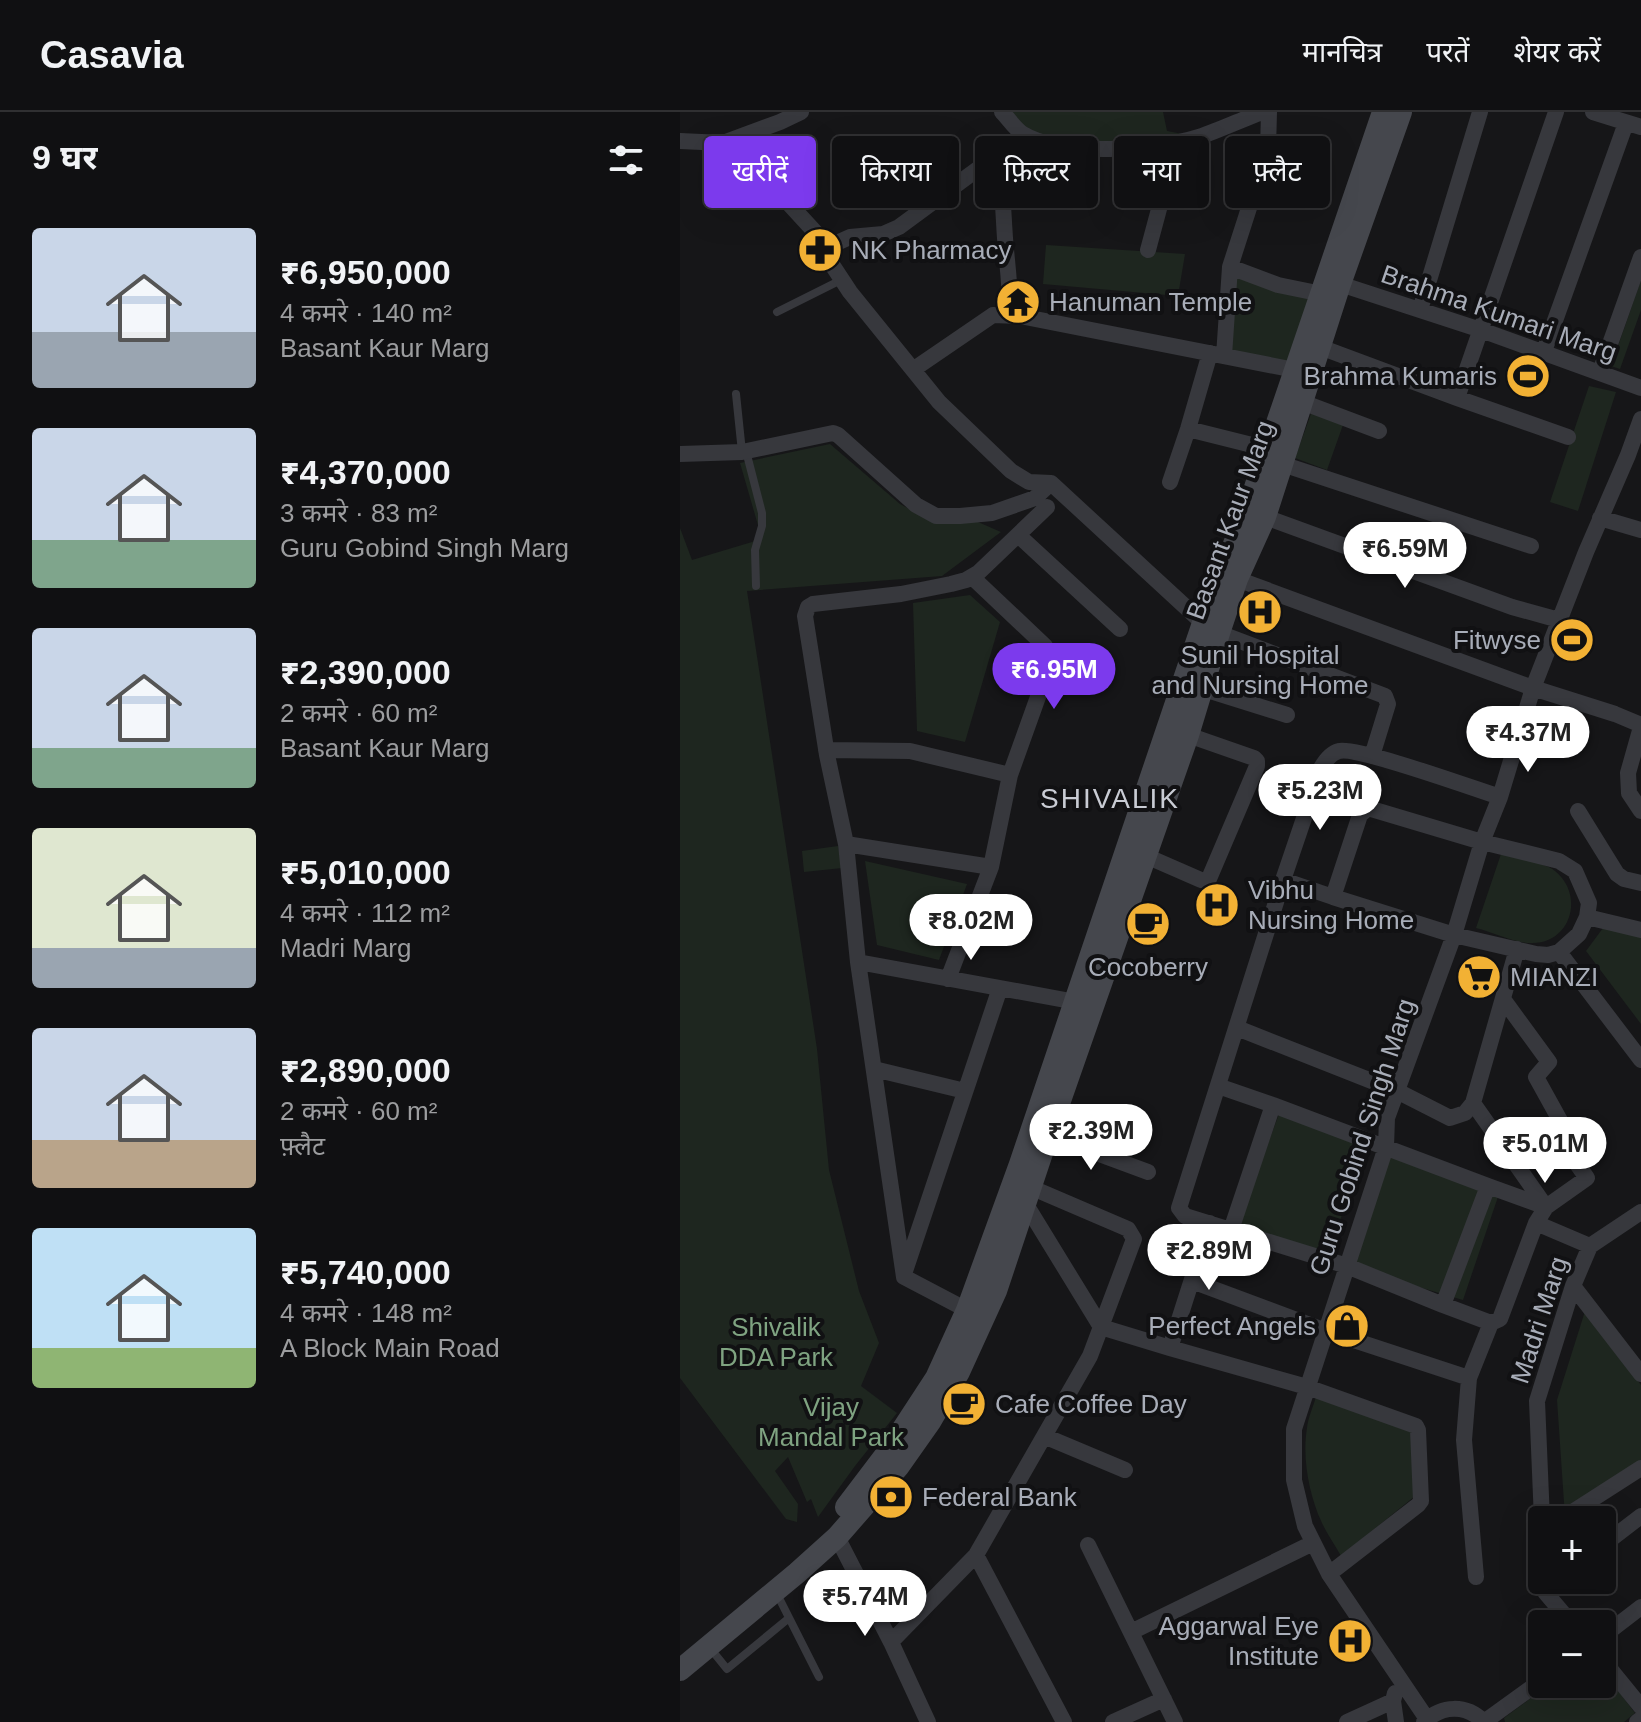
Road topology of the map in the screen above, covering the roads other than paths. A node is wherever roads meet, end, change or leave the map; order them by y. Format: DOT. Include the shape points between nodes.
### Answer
graph roads {
  1 [pos="801,112"];
  2 [pos="1002,112"];
  3 [pos="1262,112"];
  4 [pos="1269,112"];
  5 [pos="1383,112"];
  6 [pos="1401,112"];
  7 [pos="1480,112"];
  8 [pos="1556,112"];
  9 [pos="1593,112"];
  10 [pos="778,117"];
  11 [pos="1633,125"];
  12 [pos="1024,135"];
  13 [pos="741,136"];
  14 [pos="1201,136"];
  15 [pos="680,141"];
  16 [pos="704,142"];
  17 [pos="1114,149"];
  18 [pos="975,171"];
  19 [pos="794,208"];
  20 [pos="1004,208"];
  21 [pos="1159,208"];
  22 [pos="823,249"];
  23 [pos="1148,250"];
  24 [pos="1641,257"];
  25 [pos="1230,267"];
  26 [pos="842,280"];
  27 [pos="1331,289"];
  28 [pos="1420,310"];
  29 [pos="777,312"];
  30 [pos="1010,316"];
  31 [pos="1481,330"];
  32 [pos="1320,347"];
  33 [pos="1543,354"];
  34 [pos="1217,355"];
  35 [pos="914,369"];
  36 [pos="1295,370"];
  37 [pos="1600,372"];
  38 [pos="1641,388"];
  39 [pos="736,394"];
  40 [pos="1457,398"];
  41 [pos="1302,402"];
  42 [pos="1641,419"];
  43 [pos="1188,429"];
  44 [pos="1379,431"];
  45 [pos="1568,437"];
  46 [pos="744,451"];
  47 [pos="680,454"];
  48 [pos="1275,456"];
  49 [pos="1170,482"];
  50 [pos="1051,483"];
  51 [pos="1047,507"];
  52 [pos="1265,517"];
  53 [pos="1600,518"];
  54 [pos="1641,530"];
  55 [pos="1019,536"];
  56 [pos="1531,546"];
  57 [pos="972,577"];
  58 [pos="1237,579"];
  59 [pos="756,586"];
  60 [pos="1559,620"];
  61 [pos="1211,628"];
  62 [pos="1120,629"];
  63 [pos="1201,688"];
  64 [pos="1533,688"];
  65 [pos="1287,715"];
  66 [pos="1641,726"];
  67 [pos="1188,735"];
  68 [pos="826,750"];
  69 [pos="1372,756"];
  70 [pos="1010,775"];
  71 [pos="1500,797"];
  72 [pos="1578,811"];
  73 [pos="1641,811"];
  74 [pos="1482,842"];
  75 [pos="846,844"];
  76 [pos="1146,856"];
  77 [pos="991,867"];
  78 [pos="1283,880"];
  79 [pos="1641,883"];
  80 [pos="1333,897"];
  81 [pos="1587,917"];
  82 [pos="1641,930"];
  83 [pos="1454,935"];
  84 [pos="1517,949"];
  85 [pos="1559,952"];
  86 [pos="858,962"];
  87 [pos="948,979"];
  88 [pos="1000,988"];
  89 [pos="1503,999"];
  90 [pos="1076,1002"];
  91 [pos="1237,1028"];
  92 [pos="1641,1060"];
  93 [pos="874,1069"];
  94 [pos="1218,1086"];
  95 [pos="965,1091"];
  96 [pos="1397,1091"];
  97 [pos="1473,1103"];
  98 [pos="1273,1105"];
  99 [pos="1048,1135"];
  100 [pos="1386,1147"];
  101 [pos="1148,1172"];
  102 [pos="1488,1186"];
  103 [pos="1020,1190"];
  104 [pos="1546,1207"];
  105 [pos="1641,1212"];
  106 [pos="1210,1223"];
  107 [pos="1536,1223"];
  108 [pos="1231,1230"];
  109 [pos="1590,1246"];
  110 [pos="1347,1266"];
  111 [pos="904,1277"];
  112 [pos="1192,1281"];
  113 [pos="1573,1286"];
  114 [pos="1443,1305"];
  115 [pos="967,1310"];
  116 [pos="1491,1323"];
  117 [pos="1101,1327"];
  118 [pos="1326,1331"];
  119 [pos="1170,1348"];
  120 [pos="1641,1374"];
  121 [pos="1469,1378"];
  122 [pos="1307,1387"];
  123 [pos="1044,1436"];
  124 [pos="1641,1468"];
  125 [pos="1125,1470"];
  126 [pos="1541,1506"];
  127 [pos="1582,1506"];
  128 [pos="1641,1516"];
  129 [pos="1616,1535"];
  130 [pos="837,1537"];
  131 [pos="1313,1543"];
  132 [pos="1088,1545"];
  133 [pos="976,1555"];
  134 [pos="1329,1574"];
  135 [pos="1476,1577"];
  136 [pos="775,1592"];
  137 [pos="1641,1607"];
  138 [pos="789,1618"];
  139 [pos="1616,1626"];
  140 [pos="1131,1632"];
  141 [pos="891,1642"];
  142 [pos="710,1647"];
  143 [pos="680,1653"];
  144 [pos="680,1670"];
  145 [pos="1398,1676"];
  146 [pos="1616,1676"];
  147 [pos="819,1677"];
  148 [pos="1528,1690"];
  149 [pos="1164,1699"];
  150 [pos="1393,1701"];
  151 [pos="1641,1707"];
  152 [pos="1425,1720"];
  153 [pos="928,1722"];
  154 [pos="1064,1722"];
  155 [pos="1113,1722"];
  156 [pos="1175,1722"];
  157 [pos="1347,1722"];
  158 [pos="1396,1722"];
  159 [pos="1484,1722"];
  1 -- 10 [label="street"];
  2 -- 12 [label="street"];
  3 -- 14 [label="street"];
  4 -- 25 [label="street" via="1268,149"];
  5 -- 27 [label="main road, Basant Kaur Marg"];
  6 -- 27 [label="main road, Basant Kaur Marg"];
  7 -- 28 [label="street"];
  8 -- 31 [label="street"];
  9 -- 11 [label="street"];
  10 -- 13 [label="street"];
  11 -- 33 [label="street"];
  12 -- 17 [label="street" via="1073,149"];
  15 -- 16 [label="street"];
  18 -- 22 [label="street" via="899,227 856,235"];
  19 -- 22 [label="street"];
  20 -- 30 [label="street"];
  21 -- 23 [label="street"];
  22 -- 26 [label="street"];
  24 -- 37 [label="street"];
  25 -- 27 [label="street, Brahma Kumari Marg" via="1278,285"];
  25 -- 34 [label="street"];
  26 -- 29 [label="lane"];
  26 -- 35 [label="street"];
  27 -- 28 [label="street, Brahma Kumari Marg"];
  27 -- 32 [label="main road, Basant Kaur Marg"];
  27 -- 36 [label="main road, Basant Kaur Marg"];
  28 -- 31 [label="street, Brahma Kumari Marg"];
  30 -- 34 [label="street"];
  30 -- 35 [label="street" via="993,315"];
  31 -- 33 [label="street, Brahma Kumari Marg"];
  31 -- 40 [label="street"];
  32 -- 40 [label="street"];
  32 -- 41 [label="main road, Basant Kaur Marg"];
  33 -- 37 [label="street, Brahma Kumari Marg"];
  34 -- 36 [label="street"];
  34 -- 43 [label="street"];
  35 -- 50 [label="street" via="949,412 1011,471 1029,482"];
  36 -- 48 [label="main road, Basant Kaur Marg"];
  37 -- 38 [label="street, Brahma Kumari Marg"];
  39 -- 46 [label="lane"];
  40 -- 45 [label="street"];
  41 -- 44 [label="street"];
  41 -- 48 [label="main road, Basant Kaur Marg"];
  42 -- 53 [label="street, Guru Gobind Singh Marg"];
  43 -- 48 [label="street"];
  43 -- 49 [label="street"];
  46 -- 47 [label="street"];
  46 -- 50 [label="street" via="833,433 936,516 992,513 1035,498"];
  46 -- 59 [label="lane" via="762,513"];
  48 -- 52 [label="main road, Basant Kaur Marg"];
  48 -- 56 [label="street"];
  48 -- 61 [label="main road, Basant Kaur Marg" via="1247,511"];
  50 -- 61 [label="street"];
  51 -- 55 [label="street"];
  52 -- 58 [label="main road, Basant Kaur Marg"];
  52 -- 60 [label="street"];
  53 -- 54 [label="street"];
  53 -- 60 [label="street, Guru Gobind Singh Marg"];
  55 -- 57 [label="street"];
  55 -- 62 [label="street"];
  57 -- 68 [label="street" via="808,607 805,616"];
  57 -- 70 [label="street" via="1048,653 1048,669"];
  58 -- 61 [label="main road, Basant Kaur Marg"];
  58 -- 64 [label="street"];
  60 -- 64 [label="street, Guru Gobind Singh Marg"];
  61 -- 63 [label="main road, Basant Kaur Marg"];
  61 -- 69 [label="street" via="1385,696 1388,704"];
  61 -- 90 [label="main road, Basant Kaur Marg"];
  63 -- 65 [label="street"];
  63 -- 67 [label="main road, Basant Kaur Marg"];
  64 -- 66 [label="street"];
  64 -- 71 [label="street, Guru Gobind Singh Marg"];
  66 -- 73 [label="street" via="1628,773 1629,793"];
  67 -- 76 [label="main road, Basant Kaur Marg"];
  67 -- 76 [label="street" via="1254,758 1257,766 1208,881"];
  68 -- 70 [label="street" via="910,751"];
  68 -- 75 [label="street"];
  69 -- 71 [label="street"];
  69 -- 78 [label="street" via="1342,750 1327,760"];
  70 -- 77 [label="street"];
  71 -- 74 [label="street, Guru Gobind Singh Marg"];
  72 -- 79 [label="street" via="1617,874"];
  74 -- 80 [label="street" via="1368,808 1360,815"];
  74 -- 81 [label="street" via="1559,861 1575,871 1589,903"];
  74 -- 83 [label="street, Guru Gobind Singh Marg"];
  75 -- 77 [label="street"];
  75 -- 86 [label="street"];
  76 -- 99 [label="main road, Basant Kaur Marg"];
  77 -- 87 [label="street"];
  78 -- 80 [label="street"];
  78 -- 91 [label="street"];
  80 -- 83 [label="street"];
  81 -- 82 [label="street"];
  81 -- 85 [label="street" via="1579,934"];
  83 -- 84 [label="street"];
  83 -- 96 [label="street, Guru Gobind Singh Marg"];
  84 -- 85 [label="street"];
  84 -- 89 [label="street"];
  85 -- 92 [label="street"];
  86 -- 87 [label="street"];
  86 -- 93 [label="street"];
  87 -- 88 [label="street"];
  88 -- 90 [label="street"];
  88 -- 95 [label="street"];
  89 -- 97 [label="street"];
  89 -- 104 [label="street" via="1549,1062 1536,1077 1567,1133 1562,1143 1587,1178"];
  90 -- 103 [label="main road, Basant Kaur Marg"];
  91 -- 94 [label="street"];
  91 -- 96 [label="street"];
  93 -- 95 [label="street"];
  93 -- 111 [label="street"];
  94 -- 98 [label="street"];
  94 -- 106 [label="street" via="1179,1208 1185,1216"];
  95 -- 111 [label="street"];
  96 -- 97 [label="street" via="1450,1118 1465,1113"];
  96 -- 100 [label="street, Guru Gobind Singh Marg" via="1387,1118"];
  97 -- 104 [label="street"];
  98 -- 100 [label="street"];
  98 -- 108 [label="street"];
  99 -- 101 [label="street"];
  99 -- 103 [label="main road, Basant Kaur Marg"];
  100 -- 102 [label="street"];
  100 -- 110 [label="street, Guru Gobind Singh Marg"];
  102 -- 104 [label="street"];
  102 -- 114 [label="street"];
  103 -- 115 [label="main road, Basant Kaur Marg"];
  103 -- 117 [label="street"];
  103 -- 117 [label="street" via="1128,1229 1134,1239"];
  103 -- 130 [label="main road, Basant Kaur Marg" via="996,1291 959,1372 899,1466"];
  104 -- 107 [label="street"];
  105 -- 109 [label="street, Madri Marg"];
  106 -- 108 [label="street"];
  106 -- 112 [label="street"];
  107 -- 109 [label="street"];
  107 -- 116 [label="street" via="1503,1313"];
  108 -- 110 [label="street"];
  109 -- 113 [label="street, Madri Marg"];
  110 -- 114 [label="street"];
  110 -- 118 [label="street, Guru Gobind Singh Marg"];
  111 -- 115 [label="street"];
  112 -- 118 [label="street"];
  112 -- 119 [label="street"];
  113 -- 120 [label="street"];
  113 -- 126 [label="street, Madri Marg" via="1537,1401"];
  114 -- 116 [label="street"];
  115 -- 143 [label="main road, Basant Kaur Marg" via="936,1378 849,1504 790,1562"];
  116 -- 121 [label="street"];
  117 -- 119 [label="street"];
  117 -- 123 [label="street"];
  118 -- 121 [label="street"];
  118 -- 122 [label="street, Guru Gobind Singh Marg"];
  119 -- 122 [label="street"];
  121 -- 135 [label="street" via="1464,1440"];
  122 -- 131 [label="street, Guru Gobind Singh Marg" via="1294,1429 1294,1480"];
  122 -- 134 [label="street" via="1418,1430 1421,1501"];
  123 -- 125 [label="street"];
  123 -- 133 [label="street"];
  124 -- 127 [label="street"];
  128 -- 129 [label="street"];
  130 -- 136 [label="main road, Basant Kaur Marg"];
  130 -- 141 [label="street"];
  131 -- 134 [label="street, Guru Gobind Singh Marg"];
  131 -- 140 [label="street"];
  132 -- 140 [label="street"];
  133 -- 141 [label="street"];
  133 -- 154 [label="street"];
  134 -- 145 [label="street, Guru Gobind Singh Marg"];
  136 -- 138 [label="lane"];
  136 -- 142 [label="main road, Basant Kaur Marg"];
  137 -- 139 [label="street"];
  138 -- 142 [label="lane" via="727,1669"];
  138 -- 147 [label="lane"];
  140 -- 149 [label="street"];
  141 -- 153 [label="street"];
  142 -- 144 [label="main road, Basant Kaur Marg"];
  145 -- 150 [label="street"];
  145 -- 152 [label="street, Guru Gobind Singh Marg"];
  146 -- 151 [label="street"];
  148 -- 159 [label="street"];
  149 -- 155 [label="street"];
  149 -- 156 [label="street"];
  150 -- 157 [label="street"];
  150 -- 158 [label="street"];
  152 -- 159 [label="street" via="1454,1708"];
}
